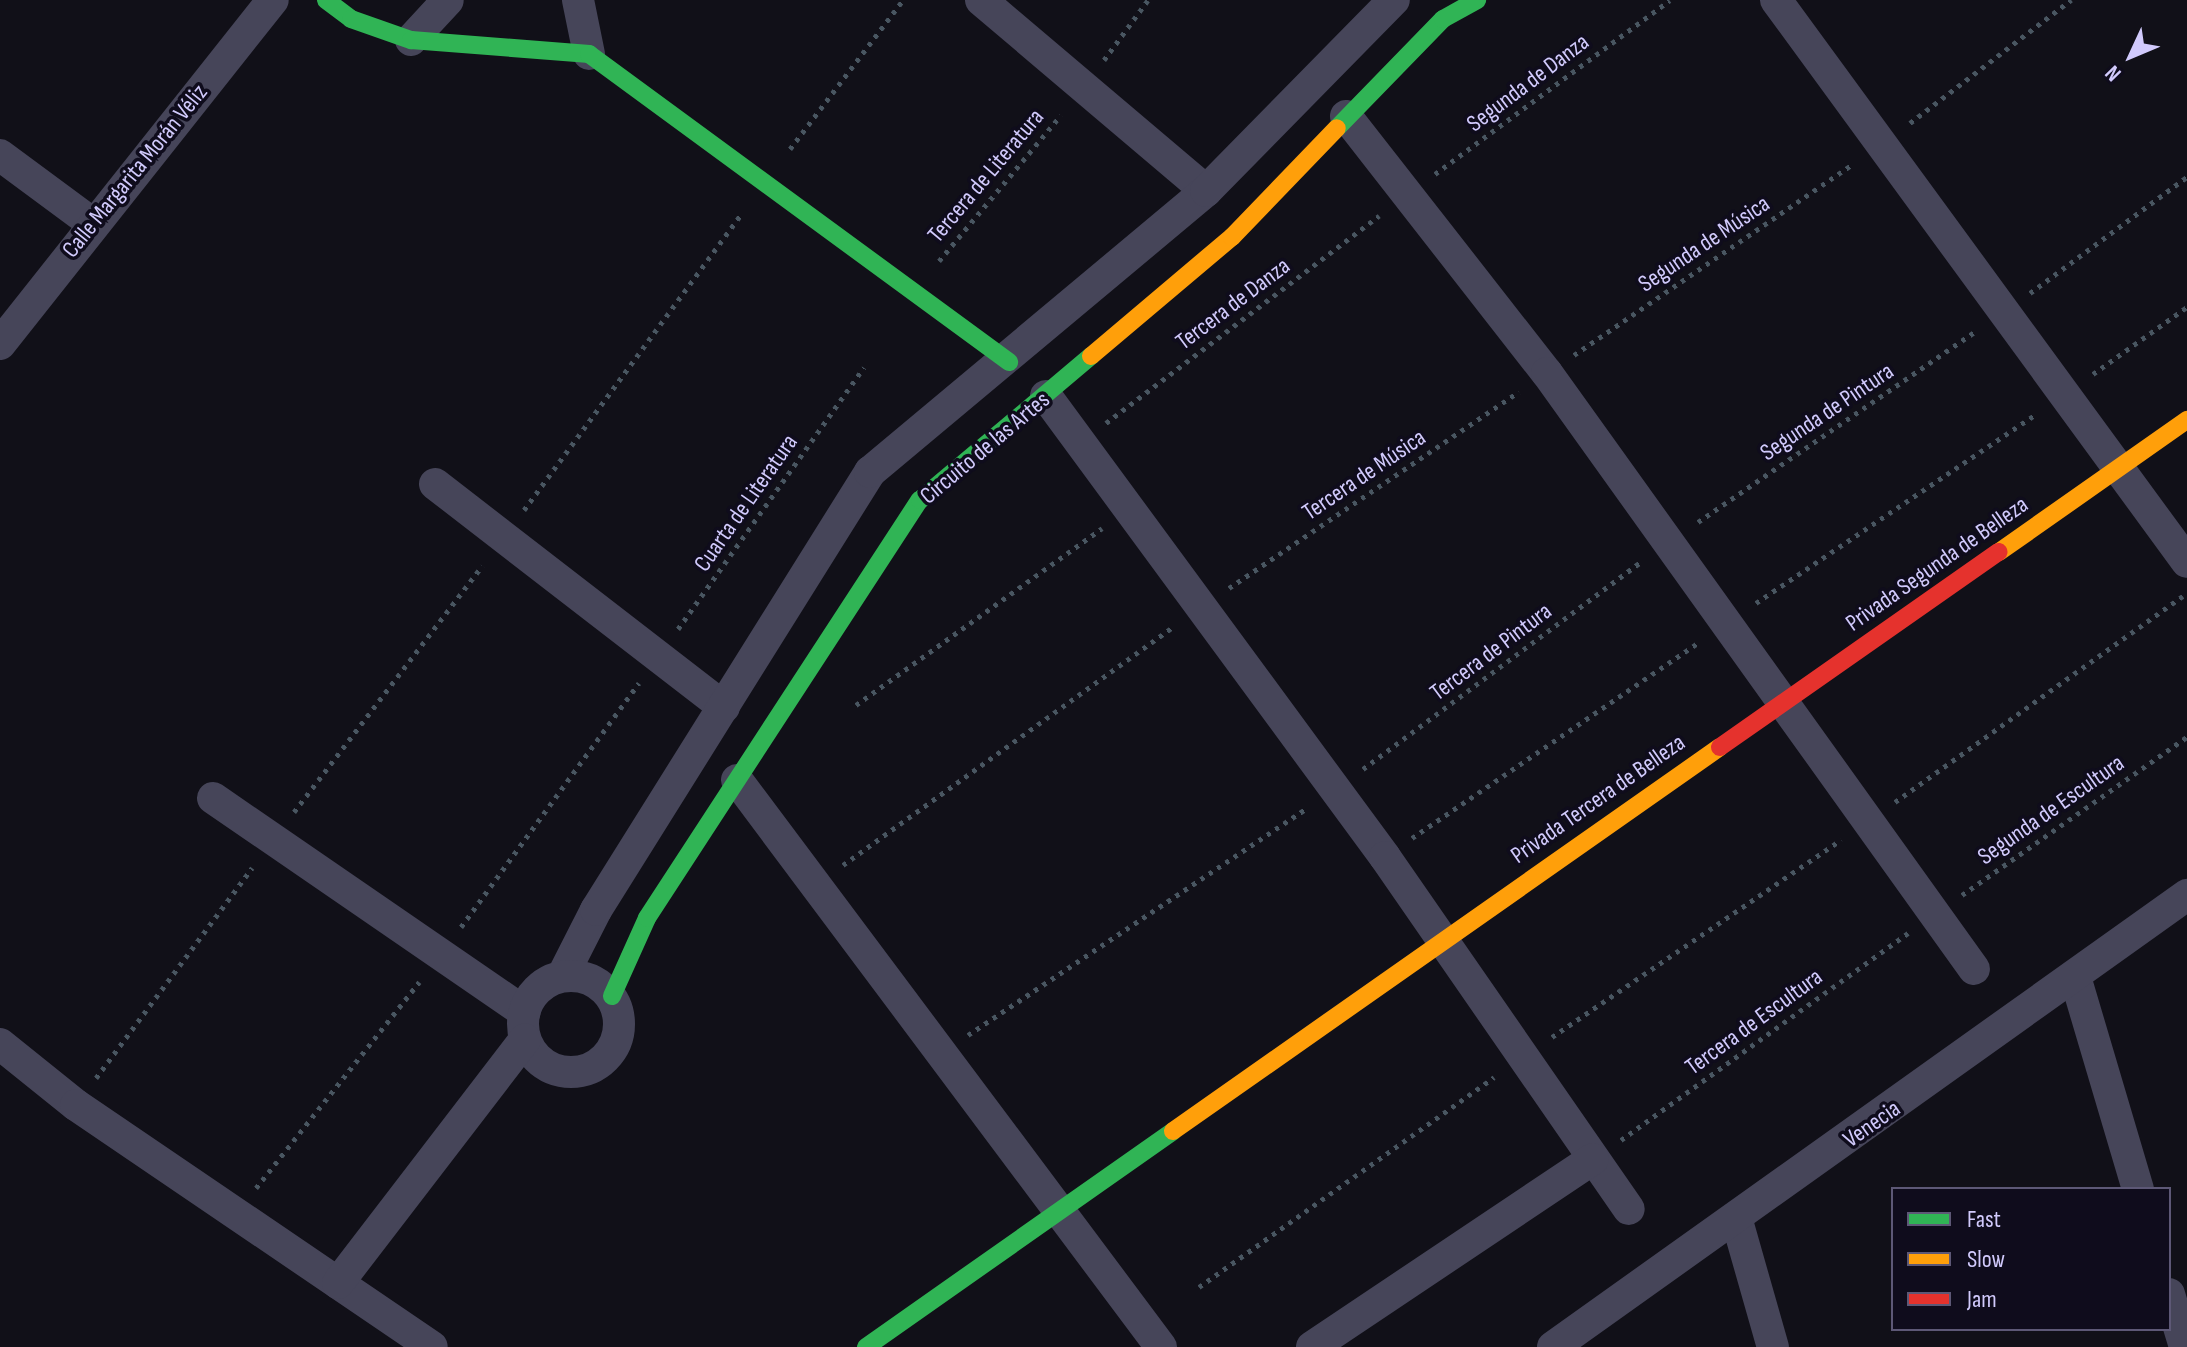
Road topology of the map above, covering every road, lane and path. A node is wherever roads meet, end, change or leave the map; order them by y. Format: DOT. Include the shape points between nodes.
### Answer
graph roads {
  1 [pos="273,0"];
  2 [pos="326,0"];
  3 [pos="448,0"];
  4 [pos="578,0"];
  5 [pos="903,0"];
  6 [pos="981,0"];
  7 [pos="1148,0"];
  8 [pos="1394,0"];
  9 [pos="1477,0"];
  10 [pos="1670,0"];
  11 [pos="1776,0"];
  12 [pos="2071,0"];
  13 [pos="411,40"];
  14 [pos="589,54"];
  15 [pos="1085,87"];
  16 [pos="1346,116"];
  17 [pos="1881,145"];
  18 [pos="0,155"];
  19 [pos="2187,177"];
  20 [pos="766,181"];
  21 [pos="1206,191"];
  22 [pos="1408,195"];
  23 [pos="92,223"];
  24 [pos="915,289"];
  25 [pos="2187,307"];
  26 [pos="2005,311"];
  27 [pos="0,344"];
  28 [pos="1009,362"];
  29 [pos="864,367"];
  30 [pos="1547,373"];
  31 [pos="2065,395"];
  32 [pos="1046,396"];
  33 [pos="2187,420"];
  34 [pos="1080,442"];
  35 [pos="2118,468"];
  36 [pos="435,484"];
  37 [pos="1129,509"];
  38 [pos="502,539"];
  39 [pos="1668,542"];
  40 [pos="2187,562"];
  41 [pos="2187,593"];
  42 [pos="1200,607"];
  43 [pos="1726,624"];
  44 [pos="657,659"];
  45 [pos="1783,700"];
  46 [pos="856,705"];
  47 [pos="724,707"];
  48 [pos="2187,737"];
  49 [pos="737,780"];
  50 [pos="1335,790"];
  51 [pos="213,798"];
  52 [pos="1871,820"];
  53 [pos="273,840"];
  54 [pos="1385,857"];
  55 [pos="820,882"];
  56 [pos="2187,895"];
  57 [pos="1936,913"];
  58 [pos="1442,938"];
  59 [pos="441,954"];
  60 [pos="1974,969"];
  61 [pos="563,975"];
  62 [pos="2076,980"];
  63 [pos="612,996"];
  64 [pos="524,1026"];
  65 [pos="0,1044"];
  66 [pos="942,1053"];
  67 [pos="1523,1057"];
  68 [pos="76,1105"];
  69 [pos="1593,1159"];
  70 [pos="2137,1187"];
  71 [pos="1629,1209"];
  72 [pos="1057,1213"];
  73 [pos="236,1214"];
  74 [pos="1737,1221"];
  75 [pos="338,1283"];
  76 [pos="1199,1287"];
  77 [pos="2171,1301"];
  78 [pos="432,1347"];
  79 [pos="866,1347"];
  80 [pos="1161,1347"];
  81 [pos="1312,1347"];
  82 [pos="1553,1347"];
  83 [pos="1773,1347"];
  84 [pos="2185,1347"];
  1 -- 23 [label="street, Calle Margarita Morán Véliz"];
  2 -- 13 [label="street" via="351,19"];
  3 -- 13 [label="street"];
  4 -- 14 [label="street"];
  5 -- 20 [label="path"];
  6 -- 15 [label="street"];
  7 -- 15 [label="path, Tercera de Literatura"];
  8 -- 21 [label="street"];
  9 -- 16 [label="street, Circuito de las Artes" via="1443,19"];
  10 -- 22 [label="path, Segunda de Danza"];
  11 -- 17 [label="street"];
  12 -- 17 [label="path, Segunda de Música"];
  13 -- 14 [label="street"];
  14 -- 20 [label="street"];
  15 -- 21 [label="street"];
  15 -- 24 [label="path, Tercera de Literatura"];
  16 -- 22 [label="street"];
  16 -- 32 [label="street, Circuito de las Artes" via="1232,237"];
  17 -- 26 [label="street"];
  17 -- 30 [label="path, Segunda de Música"];
  18 -- 23 [label="street"];
  19 -- 26 [label="path, Segunda de Pintura"];
  20 -- 24 [label="street"];
  20 -- 38 [label="path"];
  21 -- 28 [label="street"];
  22 -- 30 [label="street"];
  22 -- 34 [label="path, Tercera de Danza"];
  23 -- 27 [label="street, Calle Margarita Morán Véliz"];
  24 -- 28 [label="street"];
  25 -- 31 [label="path"];
  26 -- 31 [label="street"];
  26 -- 39 [label="path, Segunda de Pintura"];
  28 -- 47 [label="street" via="870,472"];
  29 -- 44 [label="path, Cuarta de Literatura"];
  30 -- 39 [label="street"];
  30 -- 42 [label="path, Tercera de Música"];
  31 -- 35 [label="street"];
  31 -- 43 [label="path"];
  32 -- 34 [label="street"];
  32 -- 49 [label="street, Circuito de las Artes" via="920,500"];
  33 -- 35 [label="street, Privada Segunda de Belleza"];
  34 -- 37 [label="street"];
  35 -- 40 [label="street"];
  35 -- 45 [label="street, Privada Segunda de Belleza"];
  36 -- 38 [label="street"];
  37 -- 42 [label="street"];
  37 -- 46 [label="path"];
  38 -- 44 [label="street"];
  38 -- 53 [label="path"];
  39 -- 43 [label="street"];
  39 -- 50 [label="path, Tercera de Pintura"];
  41 -- 52 [label="path"];
  42 -- 50 [label="street"];
  42 -- 55 [label="path, Tercera de Música"];
  43 -- 45 [label="street"];
  43 -- 54 [label="path"];
  44 -- 47 [label="street"];
  44 -- 59 [label="path, Cuarta de Literatura"];
  45 -- 52 [label="street"];
  45 -- 58 [label="street, Privada Tercera de Belleza"];
  47 -- 61 [label="street" via="596,910"];
  48 -- 57 [label="path, Segunda de Escultura"];
  49 -- 55 [label="street"];
  49 -- 63 [label="street, Circuito de las Artes" via="647,918"];
  50 -- 54 [label="street"];
  50 -- 66 [label="path, Tercera de Pintura"];
  51 -- 53 [label="street"];
  52 -- 57 [label="street"];
  52 -- 67 [label="path"];
  53 -- 59 [label="street"];
  53 -- 68 [label="path"];
  54 -- 58 [label="street"];
  55 -- 66 [label="street"];
  56 -- 62 [label="street, Venecia"];
  57 -- 60 [label="street"];
  57 -- 69 [label="path, Tercera de Escultura"];
  58 -- 67 [label="street"];
  58 -- 72 [label="street, Privada Tercera de Belleza"];
  59 -- 64 [label="street"];
  59 -- 73 [label="path, Cuarta de Literatura"];
  61 -- 63 [label="street" via="590,979"];
  61 -- 64 [label="street" via="538,988"];
  62 -- 70 [label="street"];
  62 -- 74 [label="street, Venecia"];
  63 -- 64 [label="street" via="617,1036 594,1068 566,1073 541,1062"];
  64 -- 75 [label="street"];
  65 -- 68 [label="street"];
  66 -- 72 [label="street"];
  67 -- 69 [label="street"];
  67 -- 76 [label="path"];
  68 -- 73 [label="street"];
  69 -- 71 [label="street"];
  69 -- 81 [label="street"];
  72 -- 79 [label="street, Privada Tercera de Belleza"];
  72 -- 80 [label="street"];
  73 -- 75 [label="street"];
  74 -- 82 [label="street, Venecia"];
  74 -- 83 [label="street"];
  75 -- 78 [label="street"];
  77 -- 84 [label="street"];
}
